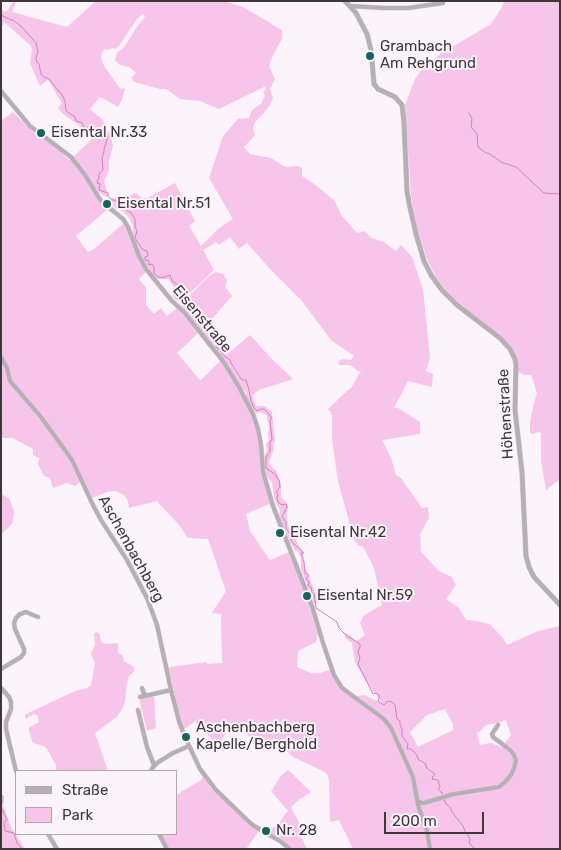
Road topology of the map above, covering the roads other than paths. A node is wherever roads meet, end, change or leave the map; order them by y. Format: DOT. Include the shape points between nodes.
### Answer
graph roads {
  1 [pos="345,1"];
  2 [pos="443,3"];
  3 [pos="351,6"];
  4 [pos="1,91"];
  5 [pos="1,357"];
  6 [pos="560,605"];
  7 [pos="38,618"];
  8 [pos="1,669"];
  9 [pos="1,688"];
  10 [pos="142,688"];
  11 [pos="171,690"];
  12 [pos="138,710"];
  13 [pos="498,725"];
  14 [pos="189,746"];
  15 [pos="154,765"];
  16 [pos="16,770"];
  17 [pos="152,770"];
  18 [pos="417,799"];
  19 [pos="49,835"];
  20 [pos="160,835"];
  21 [pos="57,849"];
  22 [pos="167,849"];
  23 [pos="290,849"];
  24 [pos="430,849"];
  1 -- 3 [label="street"];
  2 -- 3 [label="street" via="408,8"];
  3 -- 6 [label="street, Höhenstraße" via="369,40 374,84 402,105 407,191 424,261 442,290 457,306 500,338 515,359 515,410 526,556 534,577"];
  4 -- 18 [label="street, Eisenstraße" via="30,126 71,157 101,201 123,219 142,263 223,361 239,388 258,429 263,472 273,506 312,606 331,667 346,691 388,722 412,772"];
  5 -- 11 [label="street, Aschenbachberg" via="10,381 72,460 96,511 147,598 157,624"];
  7 -- 8 [label="street" via="26,612 16,618 15,629 24,653"];
  9 -- 16 [label="street" via="11,702 6,729"];
  10 -- 11 [label="street" via="142,696"];
  11 -- 14 [label="street, Aschenbachberg"];
  12 -- 15 [label="street"];
  13 -- 18 [label="street" via="493,737 510,750 516,760 505,782 499,787 454,794 424,803"];
  14 -- 15 [label="street"];
  14 -- 23 [label="street, Aschenbachberg" via="200,769 216,790 254,826"];
  15 -- 17 [label="street"];
  18 -- 24 [label="street, Eisenstraße"];
  19 -- 21 [label="street"];
  20 -- 22 [label="street"];
}
